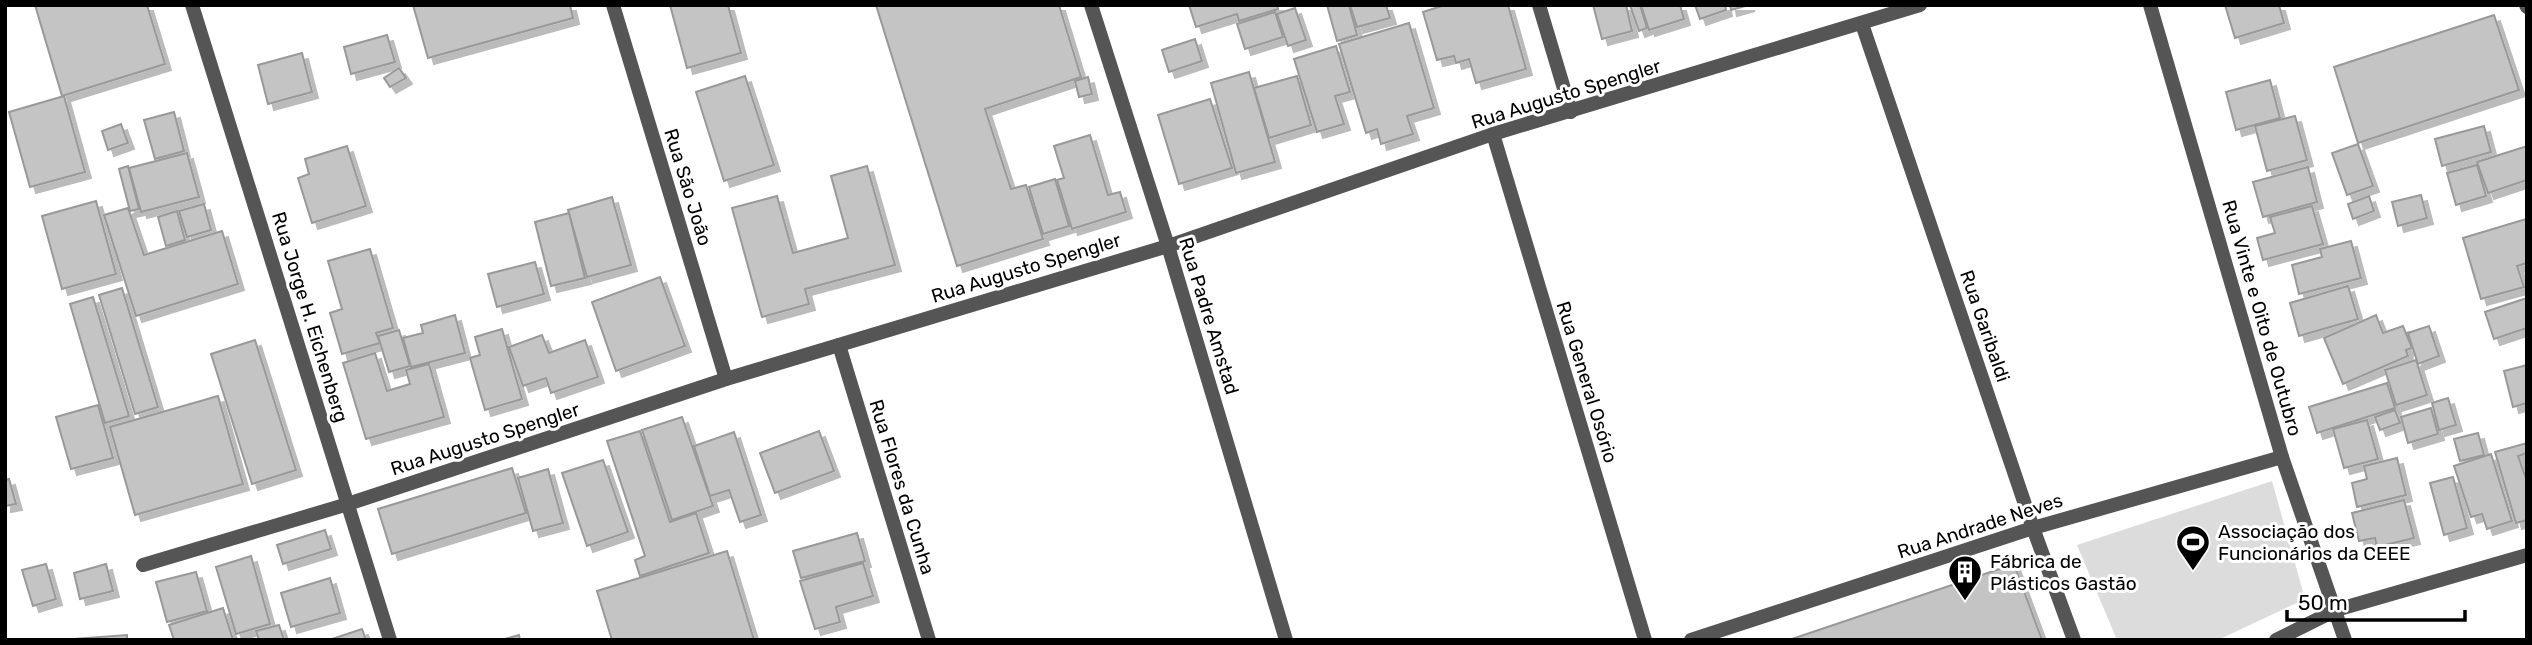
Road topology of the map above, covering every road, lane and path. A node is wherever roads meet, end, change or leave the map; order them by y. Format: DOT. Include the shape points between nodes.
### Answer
graph roads {
  1 [pos="192,5"];
  2 [pos="613,5"];
  3 [pos="1091,5"];
  4 [pos="1539,5"];
  5 [pos="1920,5"];
  6 [pos="2150,5"];
  7 [pos="1862,24"];
  8 [pos="1571,112"];
  9 [pos="1493,134"];
  10 [pos="1168,246"];
  11 [pos="839,345"];
  12 [pos="726,379"];
  13 [pos="2282,457"];
  14 [pos="348,504"];
  15 [pos="2033,528"];
  16 [pos="2527,555"];
  17 [pos="143,565"];
  18 [pos="2336,610"];
  19 [pos="390,640"];
  20 [pos="929,640"];
  21 [pos="1286,640"];
  22 [pos="1645,640"];
  23 [pos="1691,640"];
  24 [pos="2074,640"];
  25 [pos="2276,640"];
  26 [pos="2345,640"];
  1 -- 14 [label="street, Rua Jorge H. Eichenberg"];
  2 -- 12 [label="street, Rua São João"];
  3 -- 10 [label="street, Rua Padre Amstad"];
  4 -- 8 [label="street"];
  5 -- 7 [label="street, Rua Augusto Spengler"];
  6 -- 13 [label="street, Rua Vinte e Oito de Outubro"];
  7 -- 8 [label="street, Rua Augusto Spengler"];
  7 -- 15 [label="street, Rua Garibaldi"];
  8 -- 9 [label="street, Rua Augusto Spengler"];
  9 -- 10 [label="street, Rua Augusto Spengler"];
  9 -- 22 [label="street, Rua General Osório"];
  10 -- 11 [label="street, Rua Augusto Spengler"];
  10 -- 21 [label="street, Rua Padre Amstad"];
  11 -- 12 [label="street, Rua Augusto Spengler"];
  11 -- 20 [label="street, Rua Flores da Cunha"];
  12 -- 14 [label="street, Rua Augusto Spengler"];
  13 -- 15 [label="street, Rua Andrade Neves"];
  13 -- 18 [label="street, Rua Vinte e Oito de Outubro"];
  14 -- 17 [label="street, Rua Augusto Spengler"];
  14 -- 19 [label="street, Rua Jorge H. Eichenberg"];
  15 -- 23 [label="street, Rua Andrade Neves"];
  15 -- 24 [label="street, Rua Garibaldi"];
  16 -- 18 [label="street"];
  18 -- 25 [label="street"];
  18 -- 26 [label="street, Rua Vinte e Oito de Outubro"];
}
